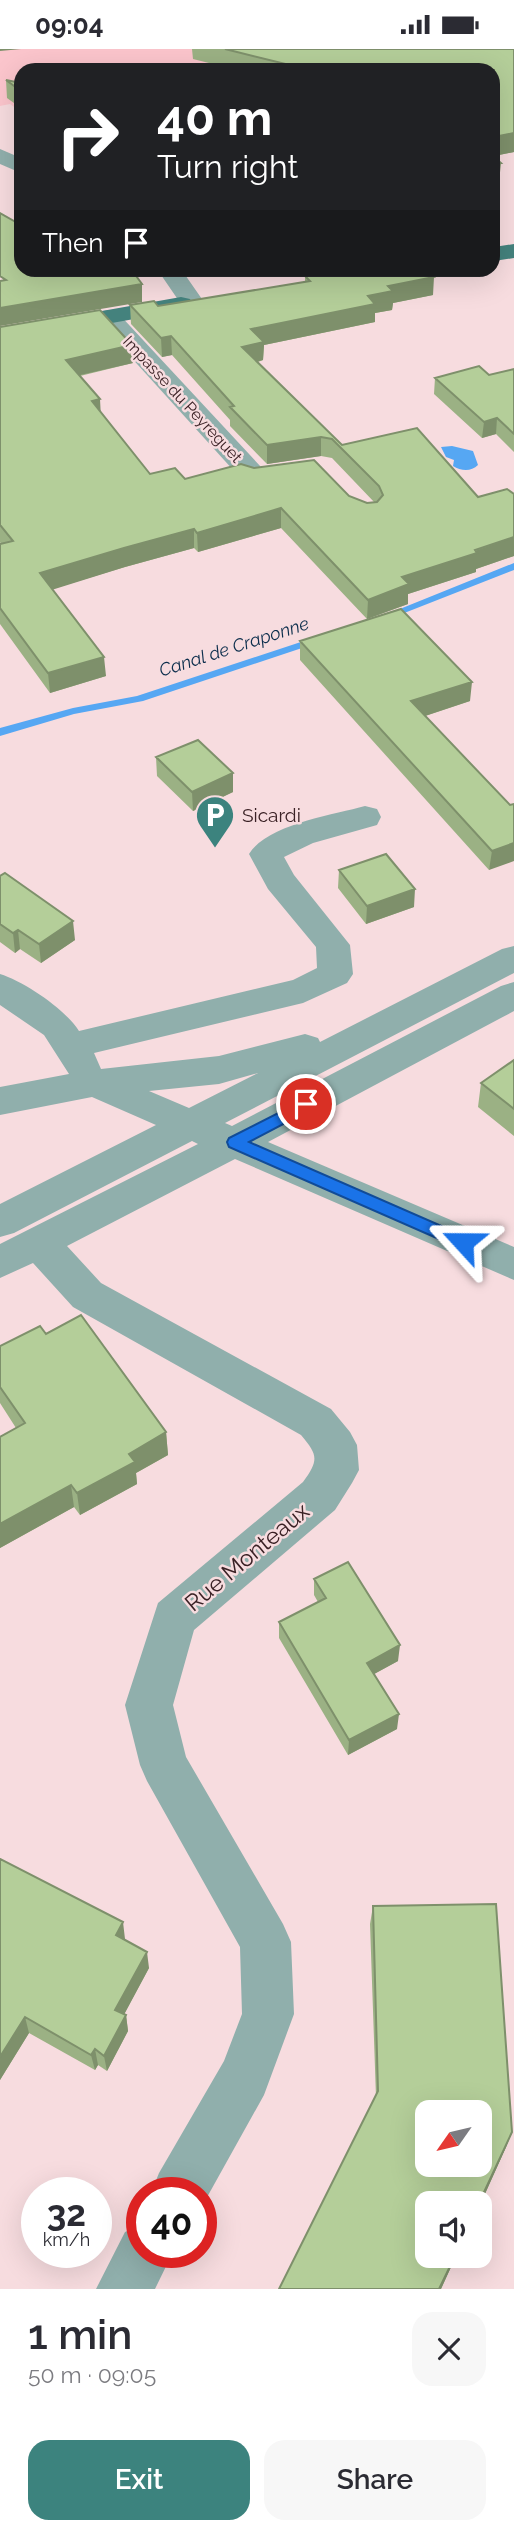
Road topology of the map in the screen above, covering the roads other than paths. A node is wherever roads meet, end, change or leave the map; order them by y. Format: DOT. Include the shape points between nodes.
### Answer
graph roads {
  1 [pos="178,277"];
  2 [pos="204,301"];
  3 [pos="108,317"];
  4 [pos="0,336"];
  5 [pos="307,469"];
  6 [pos="365,817"];
  7 [pos="514,958"];
  8 [pos="0,987"];
  9 [pos="514,995"];
  10 [pos="374,1031"];
  11 [pos="70,1047"];
  12 [pos="95,1083"];
  13 [pos="0,1101"];
  14 [pos="193,1124"];
  15 [pos="235,1142"];
  16 [pos="13,1242"];
  17 [pos="514,1265"];
  18 [pos="188,2177"];
  19 [pos="136,2268"];
  20 [pos="124,2289"];
  1 -- 2 [label="street"];
  2 -- 3 [label="main road"];
  3 -- 4 [label="main road"];
  3 -- 5 [label="street, Impasse du Peyreguet" via="254,476"];
  6 -- 11 [label="street" via="307,832 266,853 280,881 333,945 335,974 303,990"];
  7 -- 10 [label="street"];
  8 -- 11 [label="street" via="57,1026"];
  9 -- 15 [label="street"];
  10 -- 12 [label="street" via="336,1032 298,1051 219,1070"];
  10 -- 14 [label="street"];
  11 -- 12 [label="street"];
  12 -- 13 [label="street"];
  12 -- 14 [label="street"];
  14 -- 15 [label="street"];
  14 -- 16 [label="street"];
  15 -- 16 [label="street"];
  15 -- 17 [label="street"];
  16 -- 18 [label="street, Rue Monteaux" via="87,1295 316,1422 335,1445 337,1470 319,1496 174,1618 149,1705 164,1765 265,1942 268,2014 245,2075"];
  19 -- 20 [label="street"];
}
